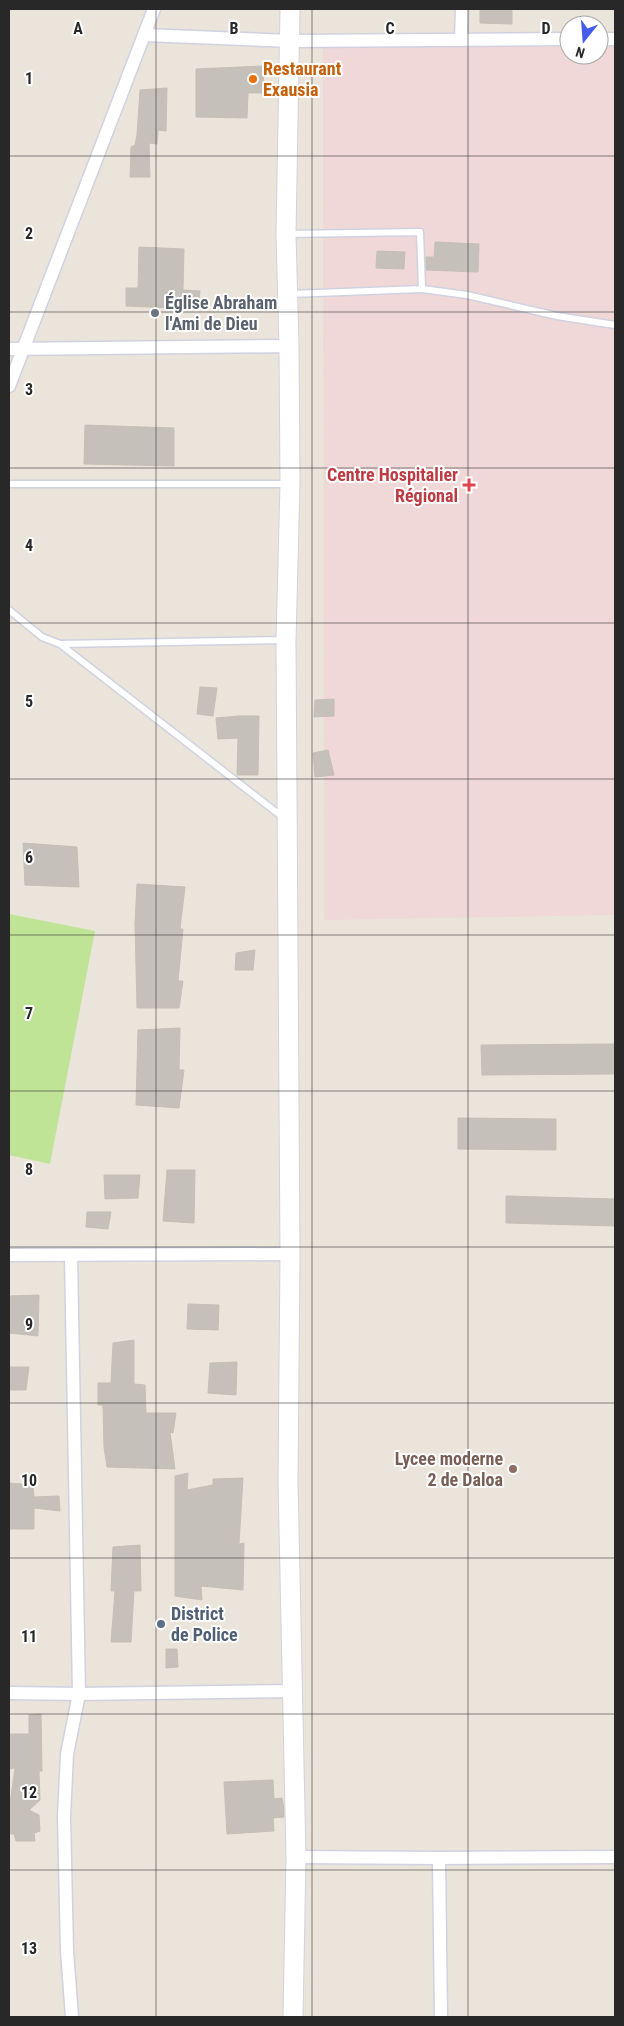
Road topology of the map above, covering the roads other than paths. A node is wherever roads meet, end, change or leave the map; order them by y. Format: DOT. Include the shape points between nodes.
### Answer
graph roads {
  1 [pos="154,9"];
  2 [pos="290,9"];
  3 [pos="462,9"];
  4 [pos="144,35"];
  5 [pos="559,39"];
  6 [pos="461,40"];
  7 [pos="290,41"];
  8 [pos="286,234"];
  9 [pos="422,289"];
  10 [pos="289,294"];
  11 [pos="615,325"];
  12 [pos="289,346"];
  13 [pos="9,349"];
  14 [pos="22,349"];
  15 [pos="9,386"];
  16 [pos="9,484"];
  17 [pos="290,484"];
  18 [pos="9,610"];
  19 [pos="286,640"];
  20 [pos="60,644"];
  21 [pos="288,822"];
  22 [pos="290,1254"];
  23 [pos="9,1255"];
  24 [pos="71,1256"];
  25 [pos="292,1691"];
  26 [pos="9,1693"];
  27 [pos="79,1694"];
  28 [pos="296,1857"];
  29 [pos="615,1857"];
  30 [pos="439,1858"];
  31 [pos="72,2017"];
  32 [pos="293,2017"];
  33 [pos="441,2017"];
  1 -- 4 [label="street"];
  2 -- 7 [label="street"];
  3 -- 6 [label="street"];
  4 -- 7 [label="street"];
  4 -- 14 [label="street"];
  5 -- 6 [label="street"];
  6 -- 7 [label="street"];
  7 -- 8 [label="street"];
  8 -- 9 [label="lane" via="420,232"];
  8 -- 10 [label="street"];
  9 -- 10 [label="lane"];
  9 -- 11 [label="lane" via="467,294 557,316"];
  10 -- 12 [label="street"];
  12 -- 14 [label="street"];
  12 -- 17 [label="street"];
  13 -- 14 [label="street"];
  14 -- 15 [label="street"];
  16 -- 17 [label="lane"];
  17 -- 19 [label="street"];
  18 -- 20 [label="lane" via="42,637"];
  19 -- 20 [label="lane"];
  19 -- 21 [label="street"];
  20 -- 21 [label="lane"];
  21 -- 22 [label="street"];
  22 -- 24 [label="street"];
  22 -- 25 [label="street" via="288,1481"];
  23 -- 24 [label="street"];
  24 -- 27 [label="street"];
  25 -- 27 [label="street"];
  25 -- 28 [label="street"];
  26 -- 27 [label="street"];
  27 -- 31 [label="street" via="67,1754 64,1816"];
  28 -- 30 [label="street"];
  28 -- 32 [label="street"];
  29 -- 30 [label="street"];
  30 -- 33 [label="street"];
}
